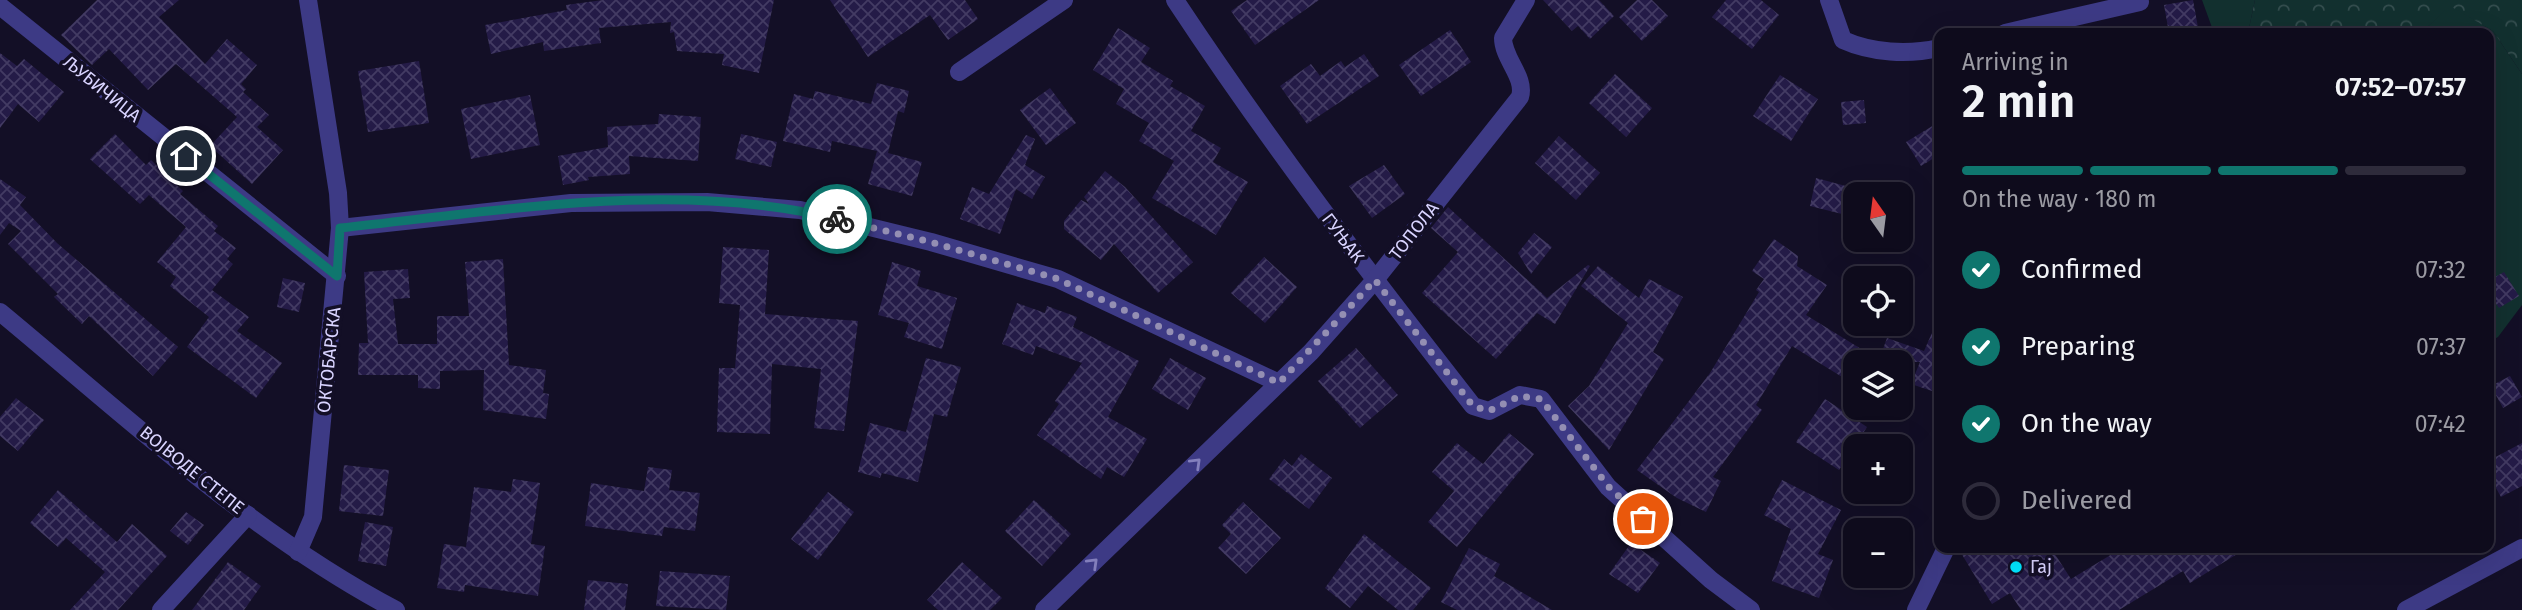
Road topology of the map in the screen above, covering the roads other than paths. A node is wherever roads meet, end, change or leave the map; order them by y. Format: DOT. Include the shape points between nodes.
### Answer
graph roads {
  1 [pos="308,0"];
  2 [pos="1064,0"];
  3 [pos="1175,0"];
  4 [pos="1526,0"];
  5 [pos="1829,0"];
  6 [pos="2140,2"];
  7 [pos="0,6"];
  8 [pos="2027,28"];
  9 [pos="1934,48"];
  10 [pos="959,72"];
  11 [pos="340,228"];
  12 [pos="337,276"];
  13 [pos="1375,280"];
  14 [pos="0,312"];
  15 [pos="1279,383"];
  16 [pos="248,515"];
  17 [pos="2522,548"];
  18 [pos="299,552"];
  19 [pos="1944,553"];
  20 [pos="161,610"];
  21 [pos="396,610"];
  22 [pos="1044,610"];
  23 [pos="1751,610"];
  24 [pos="1916,610"];
  25 [pos="2406,610"];
  1 -- 11 [label="street, ОКТОБАРСКА"];
  2 -- 10 [label="street"];
  3 -- 13 [label="street, ГУЊАК" via="1237,94"];
  4 -- 13 [label="street, ТОПОЛА" via="1503,38 1521,85 1520,97"];
  5 -- 9 [label="street" via="1843,40 1863,49"];
  6 -- 8 [label="street"];
  7 -- 12 [label="street, ЉУБИЧИЦА"];
  11 -- 12 [label="street, ОКТОБАРСКА"];
  11 -- 15 [label="street" via="571,203 707,202 800,210 1058,279"];
  12 -- 18 [label="street, ОКТОБАРСКА" via="313,517"];
  13 -- 15 [label="street, ТОПОЛА"];
  13 -- 23 [label="street, ГУЊАК" via="1473,406 1489,411 1520,396 1541,399 1608,486 1711,580"];
  14 -- 16 [label="street, ВОЈВОДЕ СТЕПЕ"];
  22 -- 15 [label="street, ТОПОЛА, one-way"];
  16 -- 18 [label="street, ВОЈВОДЕ СТЕПЕ"];
  16 -- 20 [label="street"];
  17 -- 25 [label="street"];
  18 -- 21 [label="street, ВОЈВОДЕ СТЕПЕ"];
  19 -- 24 [label="street"];
}
